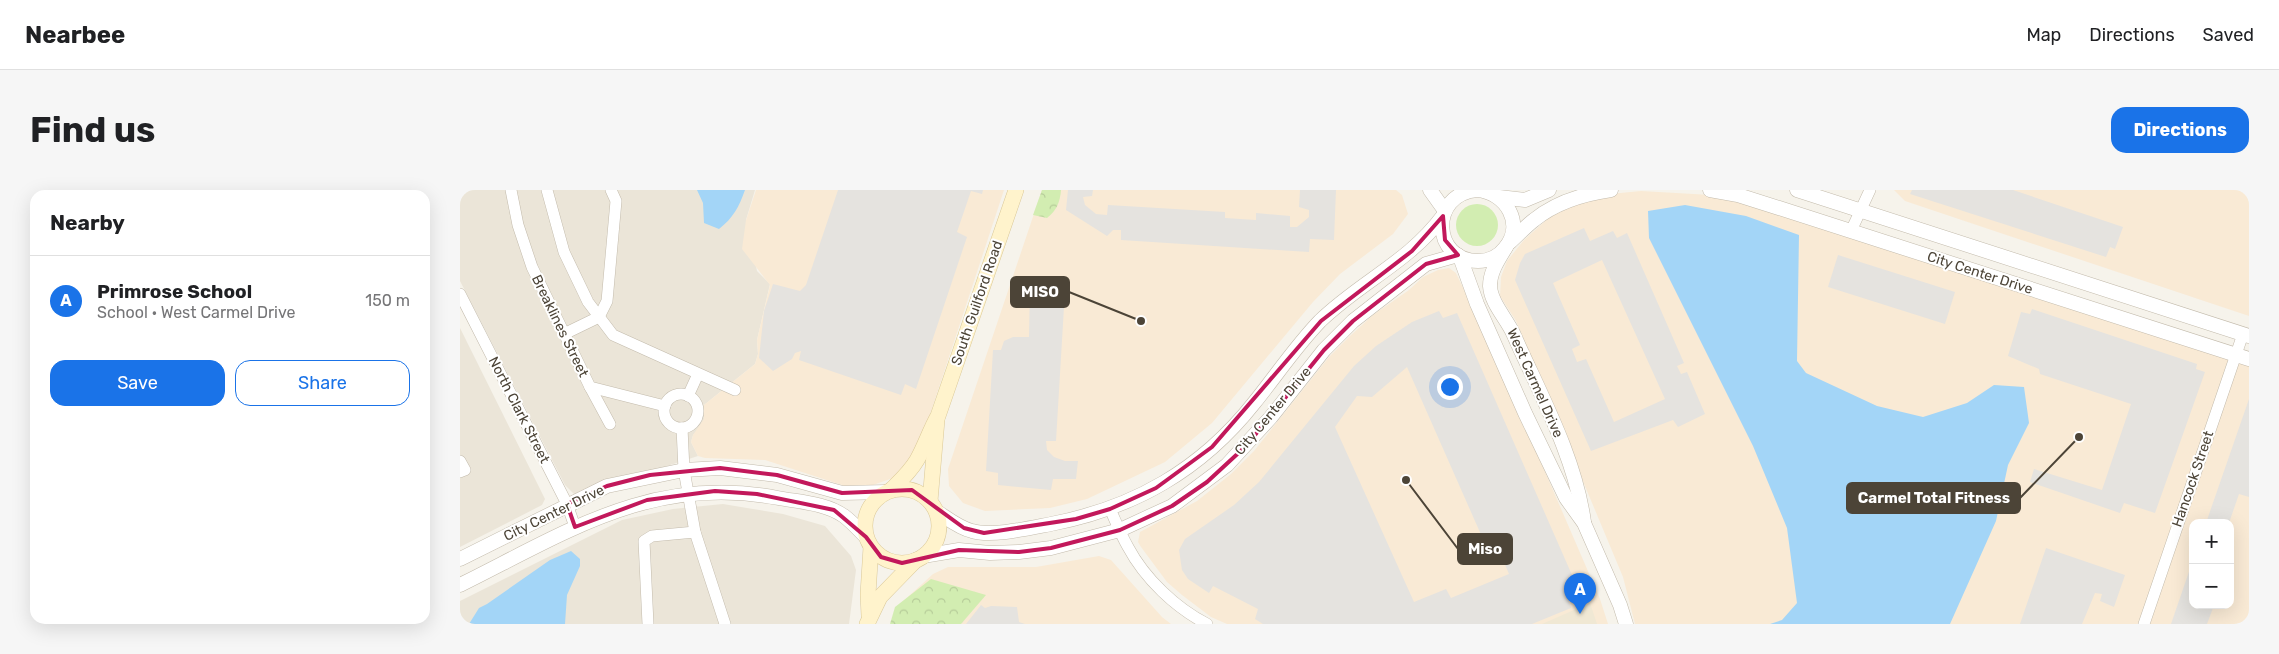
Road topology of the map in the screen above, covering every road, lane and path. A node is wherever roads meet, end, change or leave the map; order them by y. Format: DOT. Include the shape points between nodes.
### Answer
graph roads {
  1 [pos="511,190"];
  2 [pos="547,190"];
  3 [pos="611,190"];
  4 [pos="1016,190"];
  5 [pos="1430,190"];
  6 [pos="1477,190"];
  7 [pos="1482,190"];
  8 [pos="1549,190"];
  9 [pos="1611,190"];
  10 [pos="1710,190"];
  11 [pos="1796,190"];
  12 [pos="1870,190"];
  13 [pos="1499,197"];
  14 [pos="1860,211"];
  15 [pos="1444,214"];
  16 [pos="1850,231"];
  17 [pos="1508,245"];
  18 [pos="1459,256"];
  19 [pos="460,294"];
  20 [pos="599,317"];
  21 [pos="564,334"];
  22 [pos="2246,335"];
  23 [pos="2242,357"];
  24 [pos="698,374"];
  25 [pos="590,386"];
  26 [pos="735,390"];
  27 [pos="688,396"];
  28 [pos="665,406"];
  29 [pos="938,416"];
  30 [pos="610,424"];
  31 [pos="682,428"];
  32 [pos="684,470"];
  33 [pos="889,491"];
  34 [pos="688,493"];
  35 [pos="567,504"];
  36 [pos="933,506"];
  37 [pos="1110,509"];
  38 [pos="1584,523"];
  39 [pos="576,527"];
  40 [pos="1120,530"];
  41 [pos="695,532"];
  42 [pos="868,542"];
  43 [pos="920,558"];
  44 [pos="460,559"];
  45 [pos="460,586"];
  46 [pos="868,620"];
  47 [pos="648,624"];
  48 [pos="725,624"];
  49 [pos="1207,624"];
  50 [pos="1626,624"];
  51 [pos="2144,624"];
  1 -- 21 [label="street, Breaklines Street" via="532,267"];
  2 -- 20 [label="street" via="564,252 588,302"];
  3 -- 20 [label="street" via="616,201 607,301"];
  4 -- 29 [label="main road, South Guilford Road"];
  5 -- 15 [label="street"];
  6 -- 7 [label="street"];
  6 -- 15 [label="street" via="1458,196"];
  7 -- 13 [label="street"];
  8 -- 13 [label="street" via="1525,200"];
  9 -- 17 [label="street" via="1558,205 1537,218"];
  10 -- 16 [label="street, City Center Drive" via="1738,195"];
  11 -- 14 [label="street, City Center Drive"];
  12 -- 14 [label="street"];
  13 -- 17 [label="street" via="1510,210 1513,220"];
  14 -- 16 [label="street"];
  14 -- 22 [label="street, City Center Drive"];
  15 -- 18 [label="street" via="1445,240"];
  15 -- 37 [label="street, City Center Drive" via="1408,254 1349,296 1321,321 1292,352 1253,405 1212,447 1156,488"];
  16 -- 23 [label="street, City Center Drive"];
  17 -- 18 [label="street" via="1488,260 1471,261"];
  17 -- 38 [label="street, West Carmel Drive" via="1492,274 1492,294 1512,330 1571,467 1580,492"];
  18 -- 38 [label="street, West Carmel Drive" via="1525,413 1566,498"];
  18 -- 40 [label="street, City Center Drive" via="1434,260 1423,266 1353,322 1312,363 1246,446 1207,482 1172,506"];
  19 -- 35 [label="street, North Clark Street"];
  20 -- 21 [label="street"];
  20 -- 24 [label="street" via="613,335"];
  21 -- 25 [label="street, Breaklines Street"];
  22 -- 23 [label="street, Hancock Street"];
  23 -- 51 [label="street, Hancock Street"];
  24 -- 26 [label="street"];
  24 -- 27 [label="street"];
  25 -- 28 [label="street, Breaklines Street"];
  25 -- 30 [label="street"];
  27 -- 28 [label="street" via="674,396"];
  27 -- 31 [label="street" via="698,407 697,417 691,425"];
  28 -- 31 [label="street" via="666,420"];
  29 -- 33 [label="main road, South Guilford Road" via="918,459"];
  29 -- 36 [label="main road, South Guilford Road"];
  31 -- 32 [label="street"];
  32 -- 33 [label="street, City Center Drive" via="720,468 776,475 842,493"];
  32 -- 34 [label="street"];
  32 -- 35 [label="street, City Center Drive" via="607,486"];
  33 -- 36 [label="main road" via="912,490"];
  33 -- 42 [label="main road" via="870,507 864,521"];
  34 -- 39 [label="street, City Center Drive" via="647,500"];
  34 -- 41 [label="street"];
  34 -- 42 [label="street, City Center Drive" via="757,494 824,507 844,516"];
  35 -- 39 [label="street, North Clark Street"];
  35 -- 44 [label="street, City Center Drive"];
  36 -- 37 [label="street, City Center Drive" via="964,528 984,533 1076,519"];
  36 -- 43 [label="main road" via="938,532 933,546"];
  37 -- 40 [label="street"];
  38 -- 50 [label="street, West Carmel Drive"];
  39 -- 45 [label="street, City Center Drive"];
  40 -- 43 [label="street, City Center Drive" via="1051,548 990,553 958,550"];
  40 -- 49 [label="street" via="1128,548 1165,594"];
  41 -- 47 [label="street" via="652,536 644,541"];
  41 -- 48 [label="street"];
  42 -- 43 [label="main road" via="881,557 895,562"];
  42 -- 46 [label="main road"];
  43 -- 46 [label="main road" via="880,597"];
}
